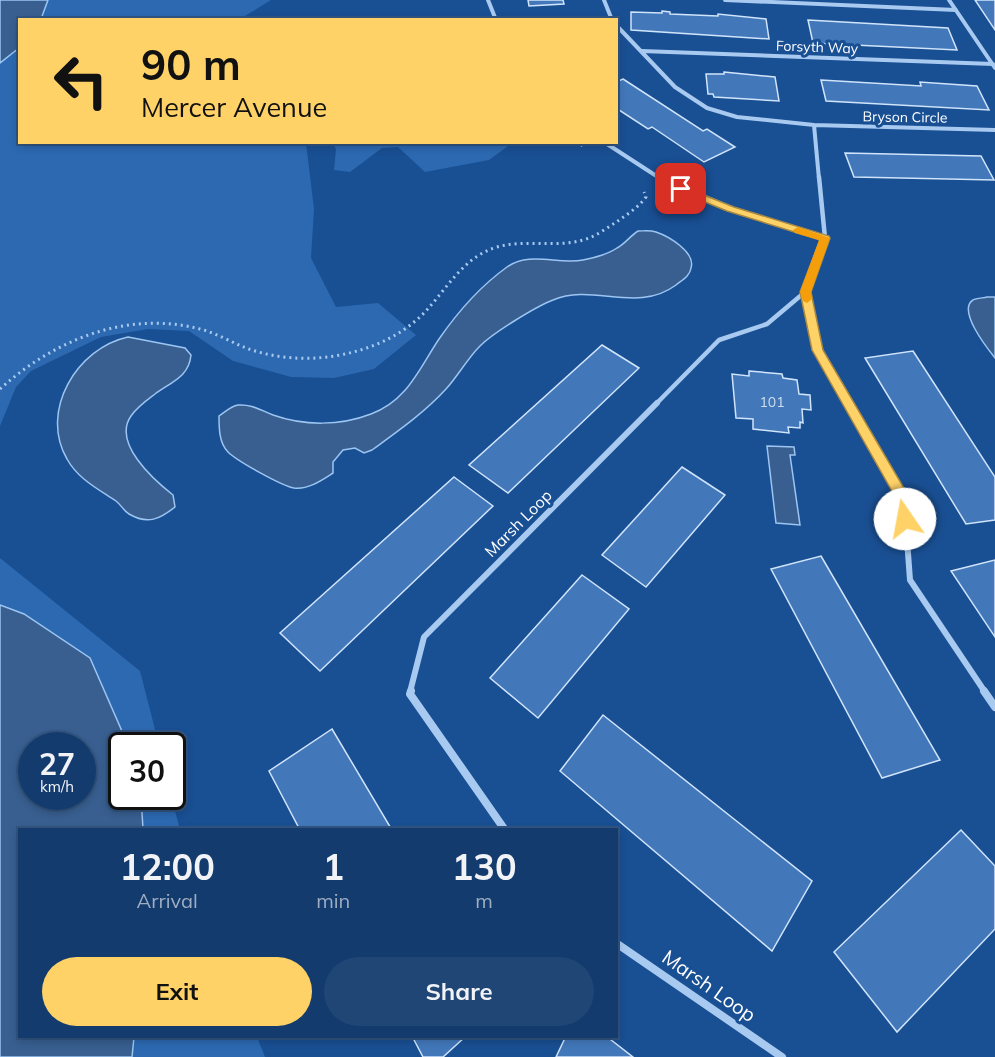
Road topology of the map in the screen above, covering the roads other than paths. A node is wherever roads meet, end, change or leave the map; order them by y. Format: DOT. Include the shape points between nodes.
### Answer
graph roads {
  1 [pos="488,0"];
  2 [pos="604,0"];
  3 [pos="725,0"];
  4 [pos="949,0"];
  5 [pos="956,10"];
  6 [pos="495,18"];
  7 [pos="611,18"];
  8 [pos="618,27"];
  9 [pos="642,51"];
  10 [pos="994,66"];
  11 [pos="814,125"];
  12 [pos="995,129"];
  13 [pos="607,144"];
  14 [pos="825,238"];
  15 [pos="806,292"];
  16 [pos="995,707"];
  17 [pos="504,828"];
  18 [pos="618,944"];
  19 [pos="782,1057"];
  1 -- 6 [label="street"];
  2 -- 7 [label="street"];
  3 -- 5 [label="street"];
  4 -- 5 [label="street"];
  5 -- 10 [label="street"];
  8 -- 9 [label="street, Bryson Circle"];
  9 -- 10 [label="street, Forsyth Way"];
  9 -- 11 [label="street, Bryson Circle" via="675,87 707,108 737,117"];
  11 -- 12 [label="street, Bryson Circle"];
  11 -- 14 [label="street"];
  13 -- 14 [label="street" via="681,189 730,209"];
  14 -- 15 [label="street"];
  15 -- 16 [label="street" via="817,350 904,499 910,580"];
  15 -- 17 [label="street, Marsh Loop" via="767,324 719,340 424,637 410,694"];
  18 -- 19 [label="street, Marsh Loop"];
}
